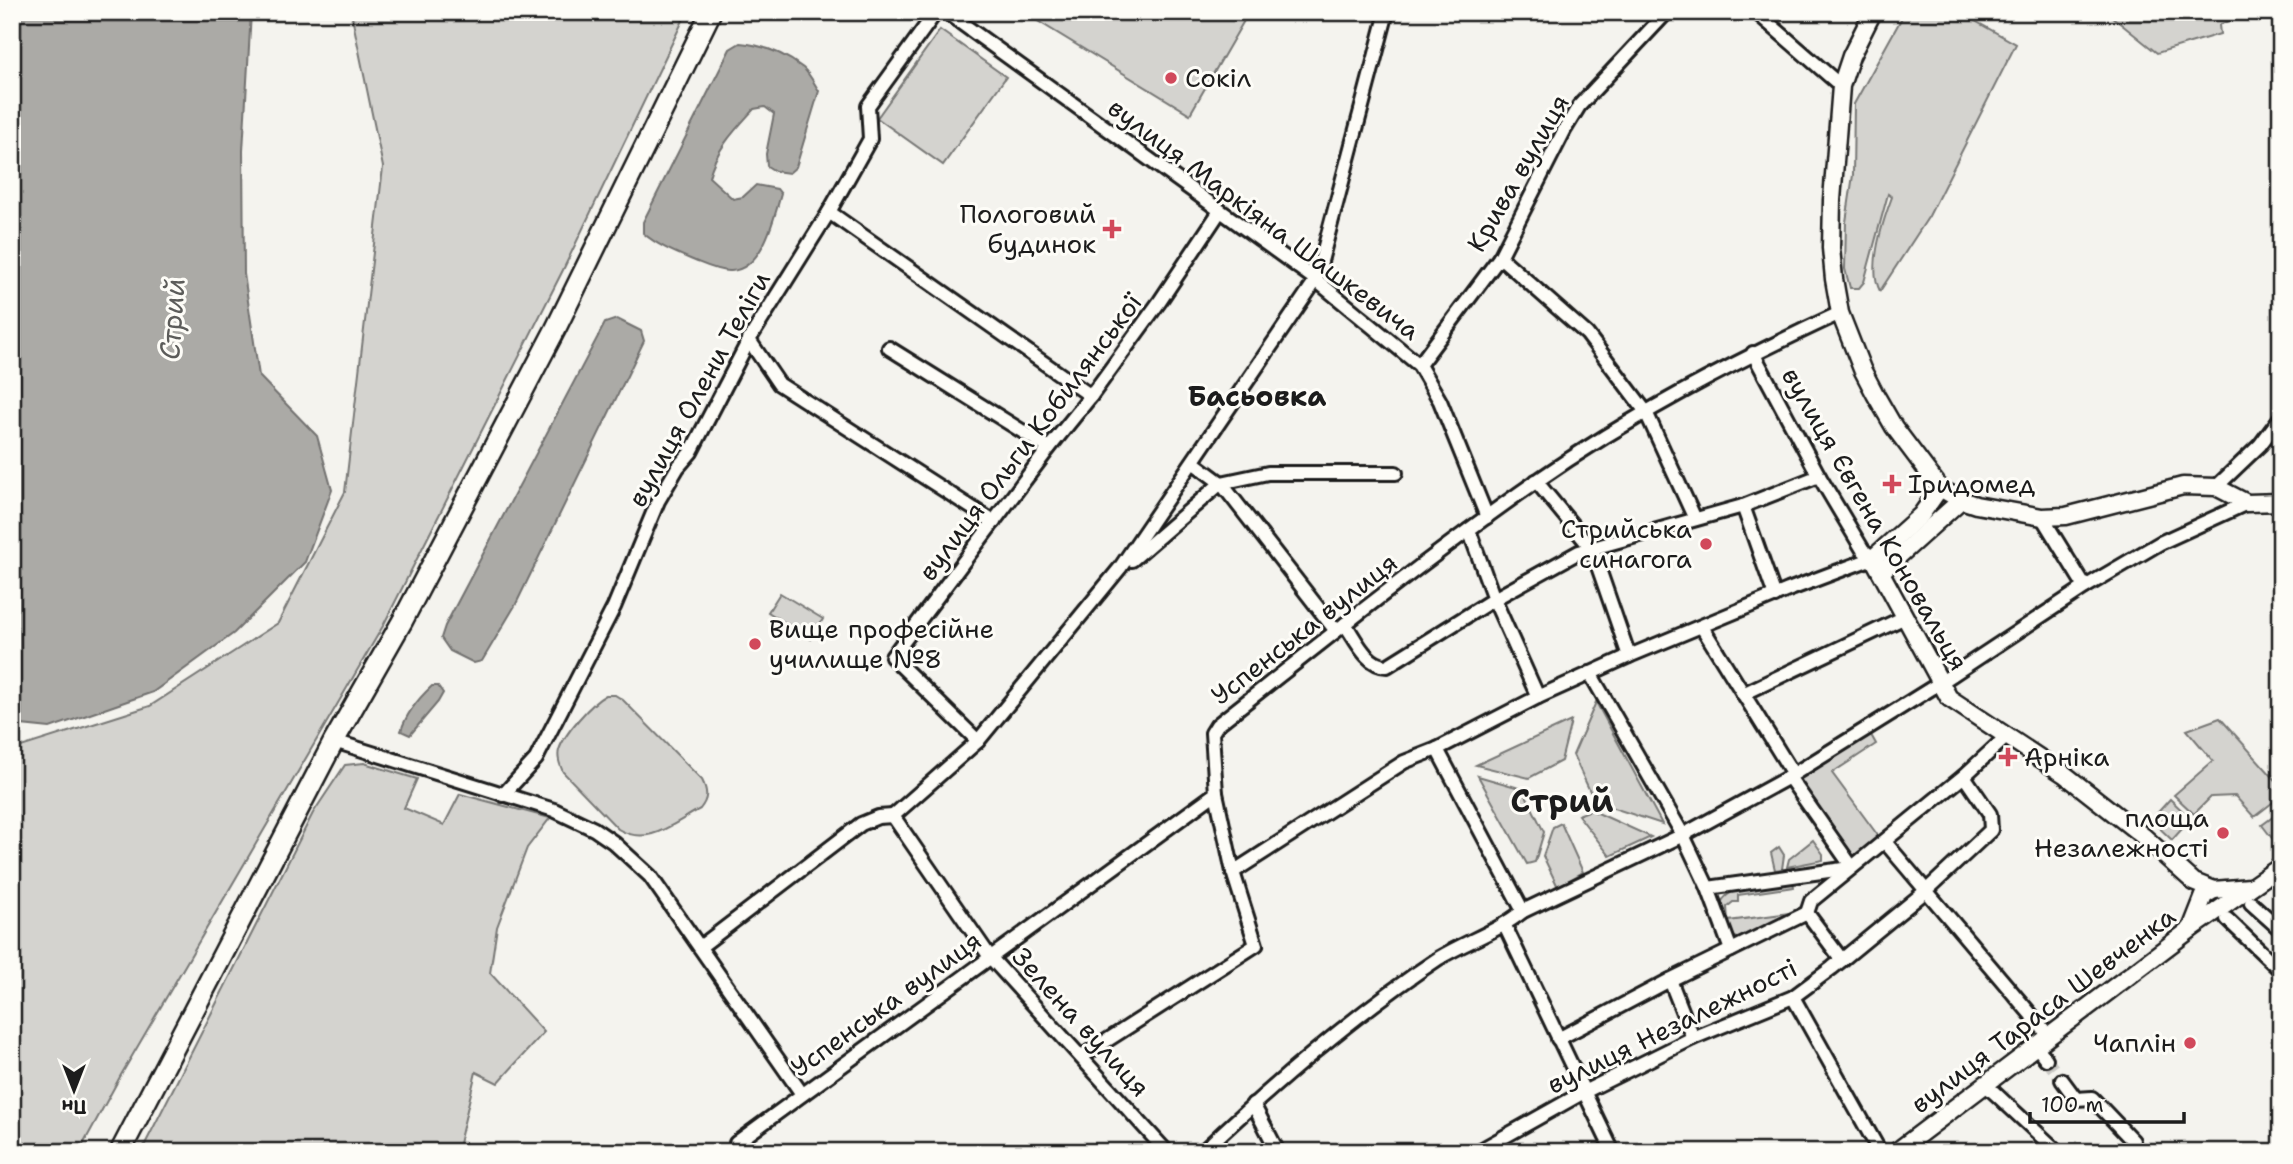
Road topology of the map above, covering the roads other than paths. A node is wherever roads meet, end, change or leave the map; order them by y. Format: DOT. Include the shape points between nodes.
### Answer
graph roads {
  1 [pos="712,12"];
  2 [pos="936,12"];
  3 [pos="946,12"];
  4 [pos="1387,12"];
  5 [pos="1667,12"];
  6 [pos="1756,12"];
  7 [pos="1873,12"];
  8 [pos="1841,86"];
  9 [pos="1220,211"];
  10 [pos="829,212"];
  11 [pos="1500,257"];
  12 [pos="1316,280"];
  13 [pos="1840,313"];
  14 [pos="749,340"];
  15 [pos="889,348"];
  16 [pos="1753,353"];
  17 [pos="1419,365"];
  18 [pos="1091,396"];
  19 [pos="1646,412"];
  20 [pos="2281,417"];
  21 [pos="1049,448"];
  22 [pos="1194,463"];
  23 [pos="1396,473"];
  24 [pos="1819,476"];
  25 [pos="1536,481"];
  26 [pos="1221,483"];
  27 [pos="2216,487"];
  28 [pos="1940,488"];
  29 [pos="1961,500"];
  30 [pos="2281,502"];
  31 [pos="2247,503"];
  32 [pos="1743,506"];
  33 [pos="1487,517"];
  34 [pos="2042,517"];
  35 [pos="1695,519"];
  36 [pos="994,522"];
  37 [pos="1469,530"];
  38 [pos="1592,549"];
  39 [pos="1877,565"];
  40 [pos="1114,576"];
  41 [pos="2085,587"];
  42 [pos="1775,596"];
  43 [pos="1494,599"];
  44 [pos="1905,617"];
  45 [pos="1702,627"];
  46 [pos="1341,628"];
  47 [pos="1629,656"];
  48 [pos="1590,674"];
  49 [pos="1940,683"];
  50 [pos="1743,694"];
  51 [pos="1538,697"];
  52 [pos="2006,737"];
  53 [pos="334,741"];
  54 [pos="978,741"];
  55 [pos="1437,749"];
  56 [pos="1791,776"];
  57 [pos="1964,776"];
  58 [pos="1216,793"];
  59 [pos="503,794"];
  60 [pos="893,816"];
  61 [pos="1683,835"];
  62 [pos="1885,842"];
  63 [pos="2281,866"];
  64 [pos="1852,867"];
  65 [pos="1233,872"];
  66 [pos="1708,888"];
  67 [pos="1927,890"];
  68 [pos="2209,895"];
  69 [pos="2251,895"];
  70 [pos="1523,911"];
  71 [pos="1807,913"];
  72 [pos="2223,914"];
  73 [pos="1505,926"];
  74 [pos="2191,929"];
  75 [pos="2281,930"];
  76 [pos="700,947"];
  77 [pos="1731,950"];
  78 [pos="990,957"];
  79 [pos="1842,960"];
  80 [pos="2281,971"];
  81 [pos="1670,980"];
  82 [pos="1793,997"];
  83 [pos="2050,1037"];
  84 [pos="1693,1038"];
  85 [pos="1558,1039"];
  86 [pos="1081,1057"];
  87 [pos="2062,1080"];
  88 [pos="1986,1085"];
  89 [pos="1584,1093"];
  90 [pos="802,1094"];
  91 [pos="1253,1104"];
  92 [pos="736,1147"];
  93 [pos="120,1152"];
  94 [pos="1167,1152"];
  95 [pos="1202,1152"];
  96 [pos="1278,1152"];
  97 [pos="1477,1152"];
  98 [pos="1613,1152"];
  99 [pos="1880,1152"];
  100 [pos="1896,1152"];
  101 [pos="2058,1152"];
  102 [pos="2134,1152"];
  1 -- 53 [label="highway" via="555,330"];
  2 -- 10 [label="street, вулиця Олени Теліги" via="868,106 870,139"];
  3 -- 9 [label="street, вулиця Маркіяна Шашкевича"];
  4 -- 12 [label="street"];
  5 -- 11 [label="street, Крива вулиця" via="1579,106"];
  6 -- 8 [label="street"];
  7 -- 8 [label="main road"];
  8 -- 13 [label="main road" via="1831,247"];
  9 -- 12 [label="street, вулиця Маркіяна Шашкевича"];
  9 -- 18 [label="street, вулиця Ольги Кобилянської"];
  10 -- 14 [label="street, вулиця Олени Теліги"];
  10 -- 18 [label="street"];
  11 -- 17 [label="street, Крива вулиця"];
  11 -- 19 [label="street" via="1587,334"];
  12 -- 17 [label="street, вулиця Маркіяна Шашкевича"];
  12 -- 22 [label="street"];
  13 -- 16 [label="street, Успенська вулиця"];
  13 -- 28 [label="main road" via="1875,394"];
  14 -- 36 [label="street" via="779,384"];
  14 -- 59 [label="street, вулиця Олени Теліги" via="691,452 658,501 614,607 536,759"];
  15 -- 21 [label="street"];
  16 -- 19 [label="street, Успенська вулиця"];
  16 -- 24 [label="street, вулиця Євгена Коновальця"];
  17 -- 33 [label="street, вулиця Маркіяна Шашкевича" via="1440,401"];
  18 -- 21 [label="street, вулиця Ольги Кобилянської"];
  19 -- 25 [label="street, Успенська вулиця"];
  19 -- 35 [label="street"];
  20 -- 27 [label="street" via="2260,445"];
  21 -- 36 [label="street, вулиця Ольги Кобилянської"];
  22 -- 26 [label="street"];
  22 -- 40 [label="street"];
  23 -- 26 [label="street" via="1268,473"];
  24 -- 32 [label="street"];
  24 -- 39 [label="street, вулиця Євгена Коновальця" via="1863,550"];
  25 -- 33 [label="street, Успенська вулиця"];
  25 -- 38 [label="street"];
  26 -- 40 [label="street"];
  26 -- 46 [label="street"];
  27 -- 31 [label="main road"];
  27 -- 34 [label="main road" via="2183,486 2066,516"];
  28 -- 29 [label="main road"];
  28 -- 39 [label="main road"];
  29 -- 34 [label="main road"];
  29 -- 39 [label="main road"];
  30 -- 31 [label="main road"];
  31 -- 41 [label="street" via="2160,543"];
  32 -- 35 [label="street"];
  32 -- 42 [label="street"];
  33 -- 37 [label="street, Успенська вулиця"];
  34 -- 41 [label="street"];
  35 -- 38 [label="street"];
  36 -- 54 [label="street, вулиця Ольги Кобилянської" via="892,657"];
  37 -- 43 [label="street"];
  37 -- 46 [label="street, Успенська вулиця"];
  38 -- 43 [label="street"];
  38 -- 47 [label="street"];
  39 -- 42 [label="street"];
  39 -- 44 [label="main road, вулиця Євгена Коновальця"];
  40 -- 54 [label="street"];
  41 -- 49 [label="street"];
  42 -- 45 [label="street"];
  43 -- 46 [label="street" via="1387,666 1372,662"];
  43 -- 51 [label="street"];
  44 -- 49 [label="main road, вулиця Євгена Коновальця"];
  44 -- 50 [label="street"];
  45 -- 47 [label="street"];
  45 -- 50 [label="street"];
  46 -- 58 [label="street, Успенська вулиця" via="1217,725 1212,733"];
  47 -- 48 [label="street"];
  48 -- 51 [label="street"];
  48 -- 61 [label="street"];
  49 -- 52 [label="main road, вулиця Євгена Коновальця" via="1949,698"];
  49 -- 56 [label="street"];
  50 -- 56 [label="street"];
  51 -- 55 [label="street"];
  52 -- 57 [label="street"];
  52 -- 68 [label="main road, вулиця Євгена Коновальця" via="2064,774"];
  53 -- 59 [label="street"];
  53 -- 93 [label="highway"];
  54 -- 60 [label="street"];
  55 -- 65 [label="street" via="1404,762"];
  55 -- 70 [label="street"];
  56 -- 61 [label="street"];
  56 -- 64 [label="street"];
  57 -- 62 [label="street"];
  57 -- 67 [label="street, вулиця Незалежності" via="1990,814 1991,830"];
  58 -- 65 [label="street"];
  58 -- 78 [label="street, Успенська вулиця"];
  59 -- 76 [label="street" via="554,810 613,842 650,876"];
  60 -- 76 [label="street" via="861,824"];
  60 -- 78 [label="street, Зелена вулиця"];
  61 -- 66 [label="street"];
  61 -- 70 [label="street"];
  62 -- 64 [label="street"];
  62 -- 67 [label="street"];
  63 -- 69 [label="main road, вулиця Тараса Шевченка"];
  64 -- 66 [label="street"];
  64 -- 71 [label="street" via="1811,901"];
  65 -- 86 [label="street" via="1256,945"];
  66 -- 77 [label="street"];
  67 -- 79 [label="street, вулиця Незалежності"];
  67 -- 83 [label="street"];
  68 -- 69 [label="main road, вулиця Євгена Коновальця"];
  68 -- 72 [label="main road" via="2223,897"];
  68 -- 74 [label="main road"];
  69 -- 72 [label="main road, вулиця Тараса Шевченка"];
  69 -- 75 [label="street"];
  70 -- 73 [label="street"];
  71 -- 77 [label="street"];
  71 -- 79 [label="street"];
  72 -- 74 [label="main road, вулиця Тараса Шевченка"];
  72 -- 80 [label="street"];
  73 -- 85 [label="street"];
  73 -- 91 [label="street" via="1441,957"];
  74 -- 83 [label="main road, вулиця Тараса Шевченка"];
  76 -- 90 [label="street"];
  77 -- 81 [label="street"];
  78 -- 86 [label="street, Зелена вулиця"];
  78 -- 90 [label="street, Успенська вулиця"];
  79 -- 82 [label="street, вулиця Незалежності"];
  81 -- 84 [label="street"];
  81 -- 85 [label="street"];
  82 -- 84 [label="street, вулиця Незалежності"];
  82 -- 99 [label="street"];
  83 -- 88 [label="main road, вулиця Тараса Шевченка" via="2042,1053"];
  84 -- 89 [label="street, вулиця Незалежності"];
  85 -- 89 [label="street"];
  86 -- 94 [label="street, Зелена вулиця"];
  87 -- 102 [label="street" via="2076,1099 2092,1098 2133,1141"];
  88 -- 100 [label="main road, вулиця Тараса Шевченка"];
  88 -- 101 [label="street"];
  89 -- 97 [label="street, вулиця Незалежності"];
  89 -- 98 [label="street"];
  90 -- 92 [label="street, Успенська вулиця"];
  91 -- 95 [label="street"];
  91 -- 96 [label="street"];
}
